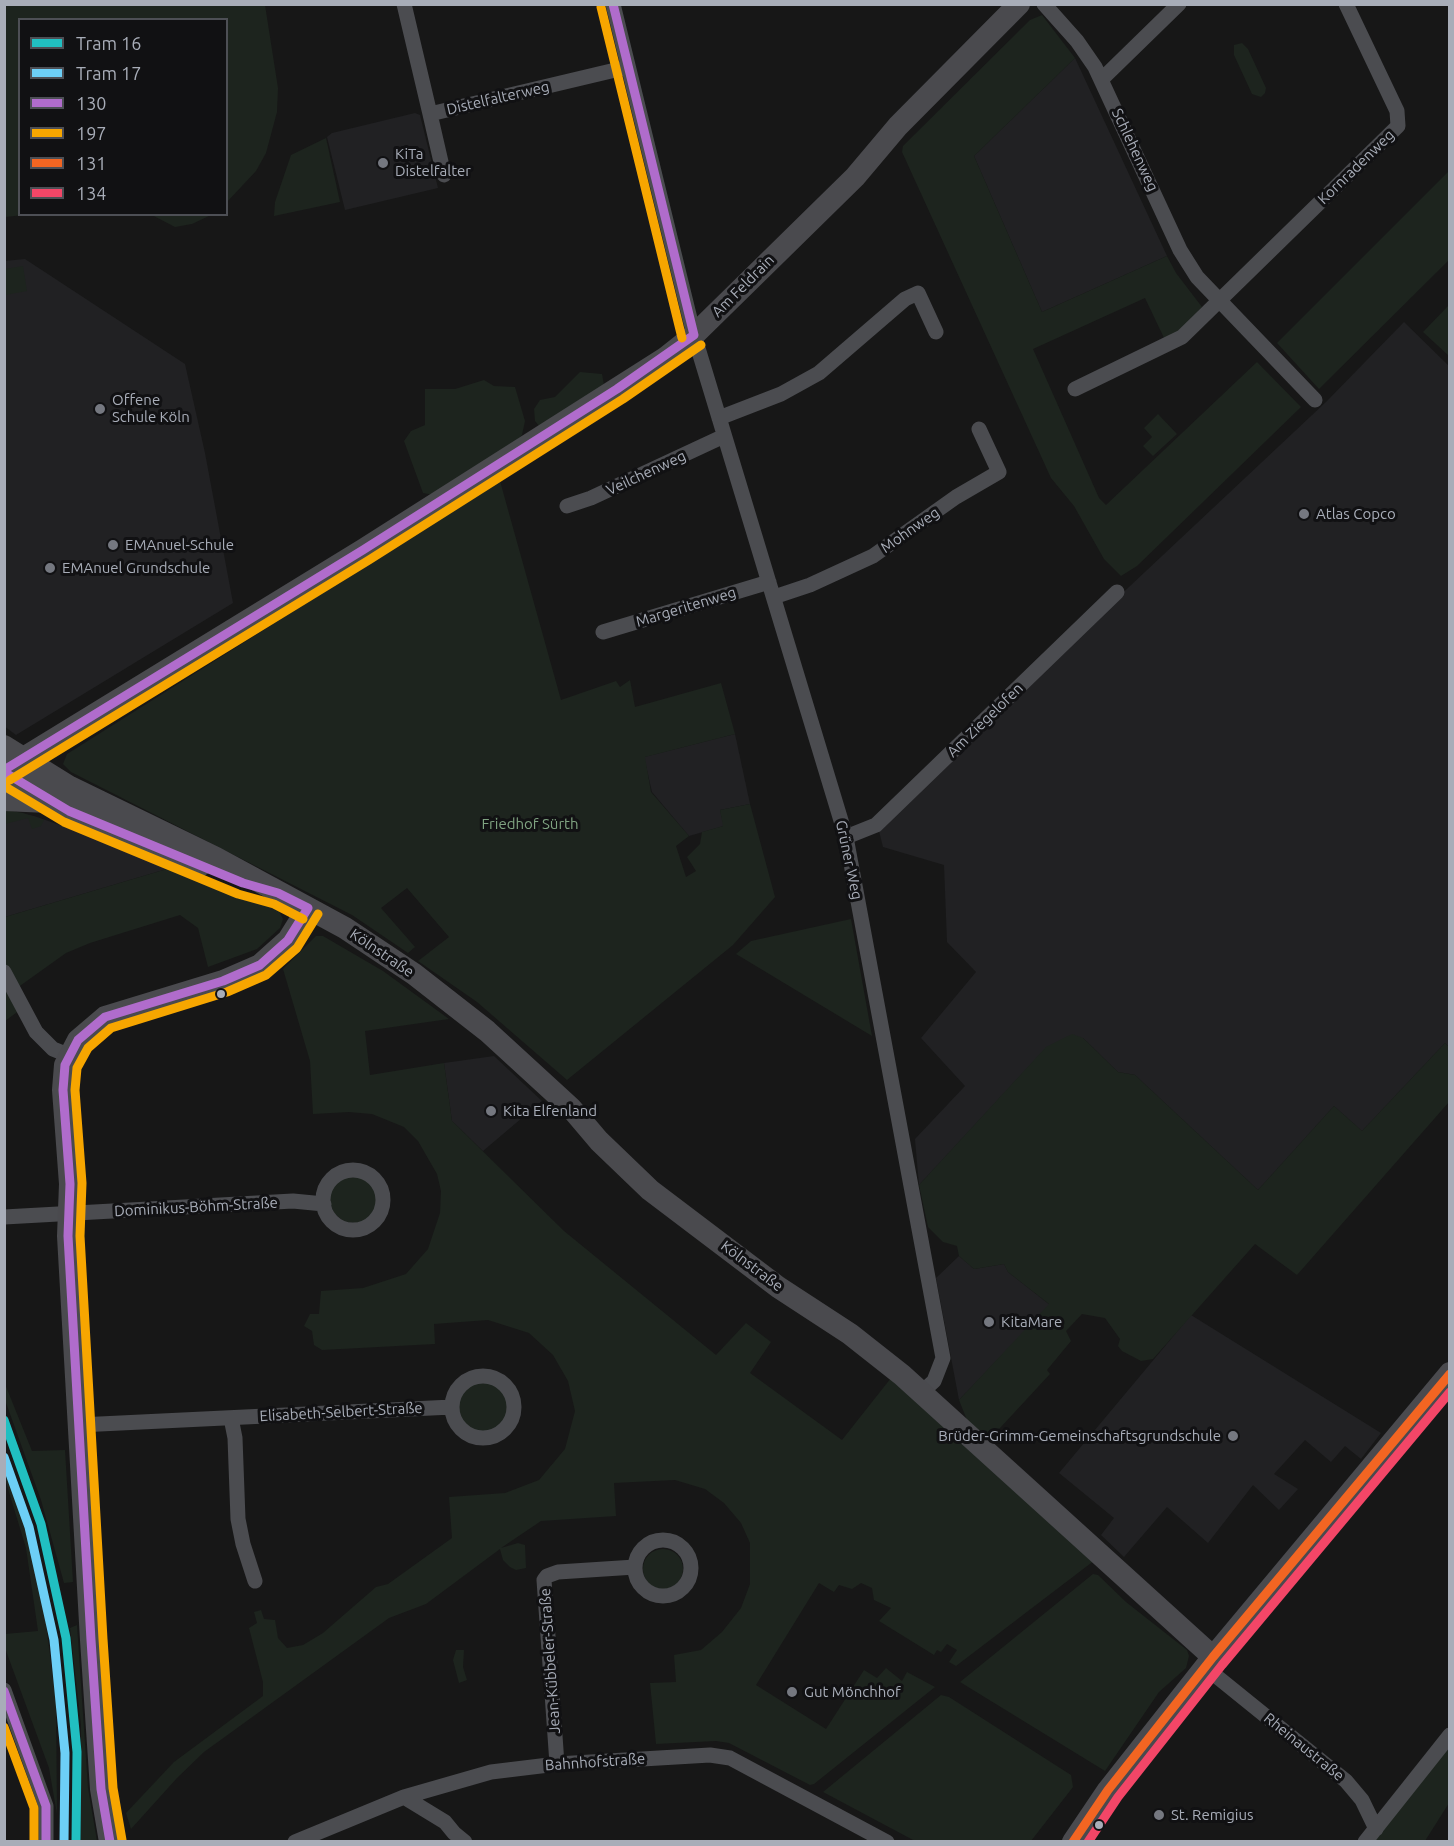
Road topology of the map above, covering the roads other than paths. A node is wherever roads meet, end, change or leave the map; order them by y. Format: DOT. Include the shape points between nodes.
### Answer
graph roads {
  1 [pos="404,4"];
  2 [pos="613,4"];
  3 [pos="1019,4"];
  4 [pos="1044,4"];
  5 [pos="1179,4"];
  6 [pos="1346,4"];
  7 [pos="628,67"];
  8 [pos="1102,79"];
  9 [pos="430,114"];
  10 [pos="444,175"];
  11 [pos="1218,301"];
  12 [pos="936,332"];
  13 [pos="694,335"];
  14 [pos="1075,389"];
  15 [pos="1315,400"];
  16 [pos="719,418"];
  17 [pos="979,429"];
  18 [pos="724,436"];
  19 [pos="567,506"];
  20 [pos="772,590"];
  21 [pos="1117,592"];
  22 [pos="603,632"];
  23 [pos="4,746"];
  24 [pos="11,767"];
  25 [pos="4,800"];
  26 [pos="50,802"];
  27 [pos="846,837"];
  28 [pos="278,893"];
  29 [pos="308,908"];
  30 [pos="4,972"];
  31 [pos="68,1055"];
  32 [pos="324,1204"];
  33 [pos="69,1215"];
  34 [pos="4,1217"];
  35 [pos="1449,1373"];
  36 [pos="922,1392"];
  37 [pos="452,1407"];
  38 [pos="231,1418"];
  39 [pos="79,1425"];
  40 [pos="635,1567"];
  41 [pos="255,1581"];
  42 [pos="1209,1662"];
  43 [pos="4,1690"];
  44 [pos="1449,1735"];
  45 [pos="557,1764"];
  46 [pos="404,1797"];
  47 [pos="1376,1828"];
  48 [pos="46,1842"];
  49 [pos="111,1842"];
  50 [pos="295,1842"];
  51 [pos="465,1842"];
  52 [pos="887,1842"];
  53 [pos="1073,1842"];
  54 [pos="1365,1842"];
  1 -- 9 [label="street"];
  2 -- 7 [label="street, Grüner Weg"];
  3 -- 13 [label="street, Am Feldrain" via="898,126 855,177"];
  4 -- 8 [label="street, Schlehenweg" via="1077,41"];
  5 -- 8 [label="street"];
  6 -- 11 [label="street, Kornradenweg" via="1397,111 1398,126"];
  7 -- 9 [label="street, Distelfalterweg"];
  7 -- 13 [label="street, Grüner Weg"];
  8 -- 11 [label="street, Schlehenweg" via="1180,250"];
  9 -- 10 [label="street, Distelfalterweg"];
  11 -- 14 [label="street" via="1182,337"];
  11 -- 15 [label="street, Schlehenweg"];
  12 -- 16 [label="street" via="918,293 892,309 819,373 781,394"];
  13 -- 16 [label="street, Grüner Weg"];
  13 -- 24 [label="street, Am Feldrain" via="617,389 392,532"];
  16 -- 18 [label="street, Grüner Weg"];
  17 -- 20 [label="street, Mohnweg" via="999,472 956,497 873,556 810,585"];
  18 -- 19 [label="street, Veilchenweg"];
  18 -- 20 [label="street, Grüner Weg"];
  20 -- 22 [label="street, Margeritenweg"];
  20 -- 27 [label="street, Grüner Weg"];
  21 -- 27 [label="street, Am Ziegelofen" via="876,825"];
  23 -- 24 [label="street"];
  24 -- 26 [label="street, Kölnstraße"];
  24 -- 28 [label="street, Kölnstraße" via="70,787"];
  25 -- 26 [label="street"];
  26 -- 28 [label="street, Kölnstraße" via="243,883"];
  27 -- 36 [label="street, Grüner Weg" via="942,1358 934,1381"];
  28 -- 29 [label="street, Kölnstraße"];
  29 -- 31 [label="street" via="288,940 260,965 223,981 105,1017 85,1033"];
  29 -- 36 [label="street, Kölnstraße" via="345,928 472,1018 571,1108 599,1142 650,1190 778,1287 850,1334"];
  30 -- 31 [label="street" via="36,1032 53,1049"];
  31 -- 33 [label="street" via="63,1090"];
  32 -- 33 [label="street, Dominikus-Böhm-Straße" via="293,1201"];
  33 -- 34 [label="street, Dominikus-Böhm-Straße"];
  33 -- 39 [label="street"];
  35 -- 42 [label="street"];
  36 -- 42 [label="street, Kölnstraße"];
  37 -- 37 [label="street" via="460,1386 483,1376 506,1386 514,1409 502,1431 478,1437 458,1425"];
  37 -- 38 [label="street, Elisabeth-Selbert-Straße"];
  38 -- 39 [label="street, Elisabeth-Selbert-Straße"];
  38 -- 41 [label="street" via="238,1519"];
  39 -- 49 [label="street" via="97,1745"];
  40 -- 45 [label="street, Jean-Kübbeler-Straße" via="558,1572 544,1580"];
  42 -- 47 [label="street, Rheinaustraße" via="1346,1781 1362,1800"];
  42 -- 53 [label="street" via="1108,1790"];
  43 -- 48 [label="street" via="46,1806"];
  44 -- 47 [label="street"];
  45 -- 46 [label="street, Bahnhofstraße" via="491,1772"];
  45 -- 52 [label="street, Bahnhofstraße" via="720,1755"];
  46 -- 50 [label="street, Bahnhofstraße"];
  46 -- 51 [label="street" via="445,1822"];
  47 -- 54 [label="street"];
}
